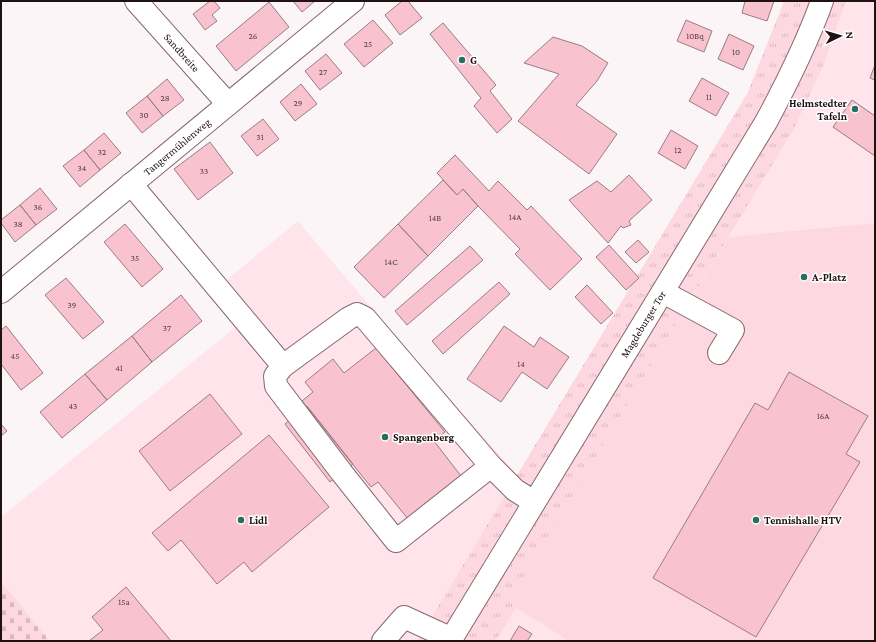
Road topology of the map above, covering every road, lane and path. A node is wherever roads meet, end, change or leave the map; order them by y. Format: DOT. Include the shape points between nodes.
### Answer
graph roads {
  1 [pos="136,1"];
  2 [pos="353,1"];
  3 [pos="822,1"];
  4 [pos="228,104"];
  5 [pos="131,184"];
  6 [pos="1,292"];
  7 [pos="663,292"];
  8 [pos="719,353"];
  9 [pos="283,366"];
  10 [pos="491,466"];
  11 [pos="534,502"];
  12 [pos="451,640"];
  13 [pos="384,641"];
  1 -- 4 [label="main road, Sandbreite"];
  2 -- 4 [label="main road, Tangermühlenweg"];
  3 -- 7 [label="main road, Magdeburger Tor" via="792,72 766,122"];
  4 -- 5 [label="main road, Tangermühlenweg"];
  5 -- 6 [label="main road, Tangermühlenweg"];
  5 -- 9 [label="main road"];
  7 -- 8 [label="main road" via="733,330"];
  7 -- 11 [label="main road, Magdeburger Tor"];
  9 -- 10 [label="main road" via="357,314 365,318"];
  9 -- 10 [label="main road" via="275,376 276,386 396,541"];
  10 -- 11 [label="main road" via="514,490"];
  11 -- 12 [label="main road, Magdeburger Tor"];
  12 -- 13 [label="main road" via="404,617"];
}
